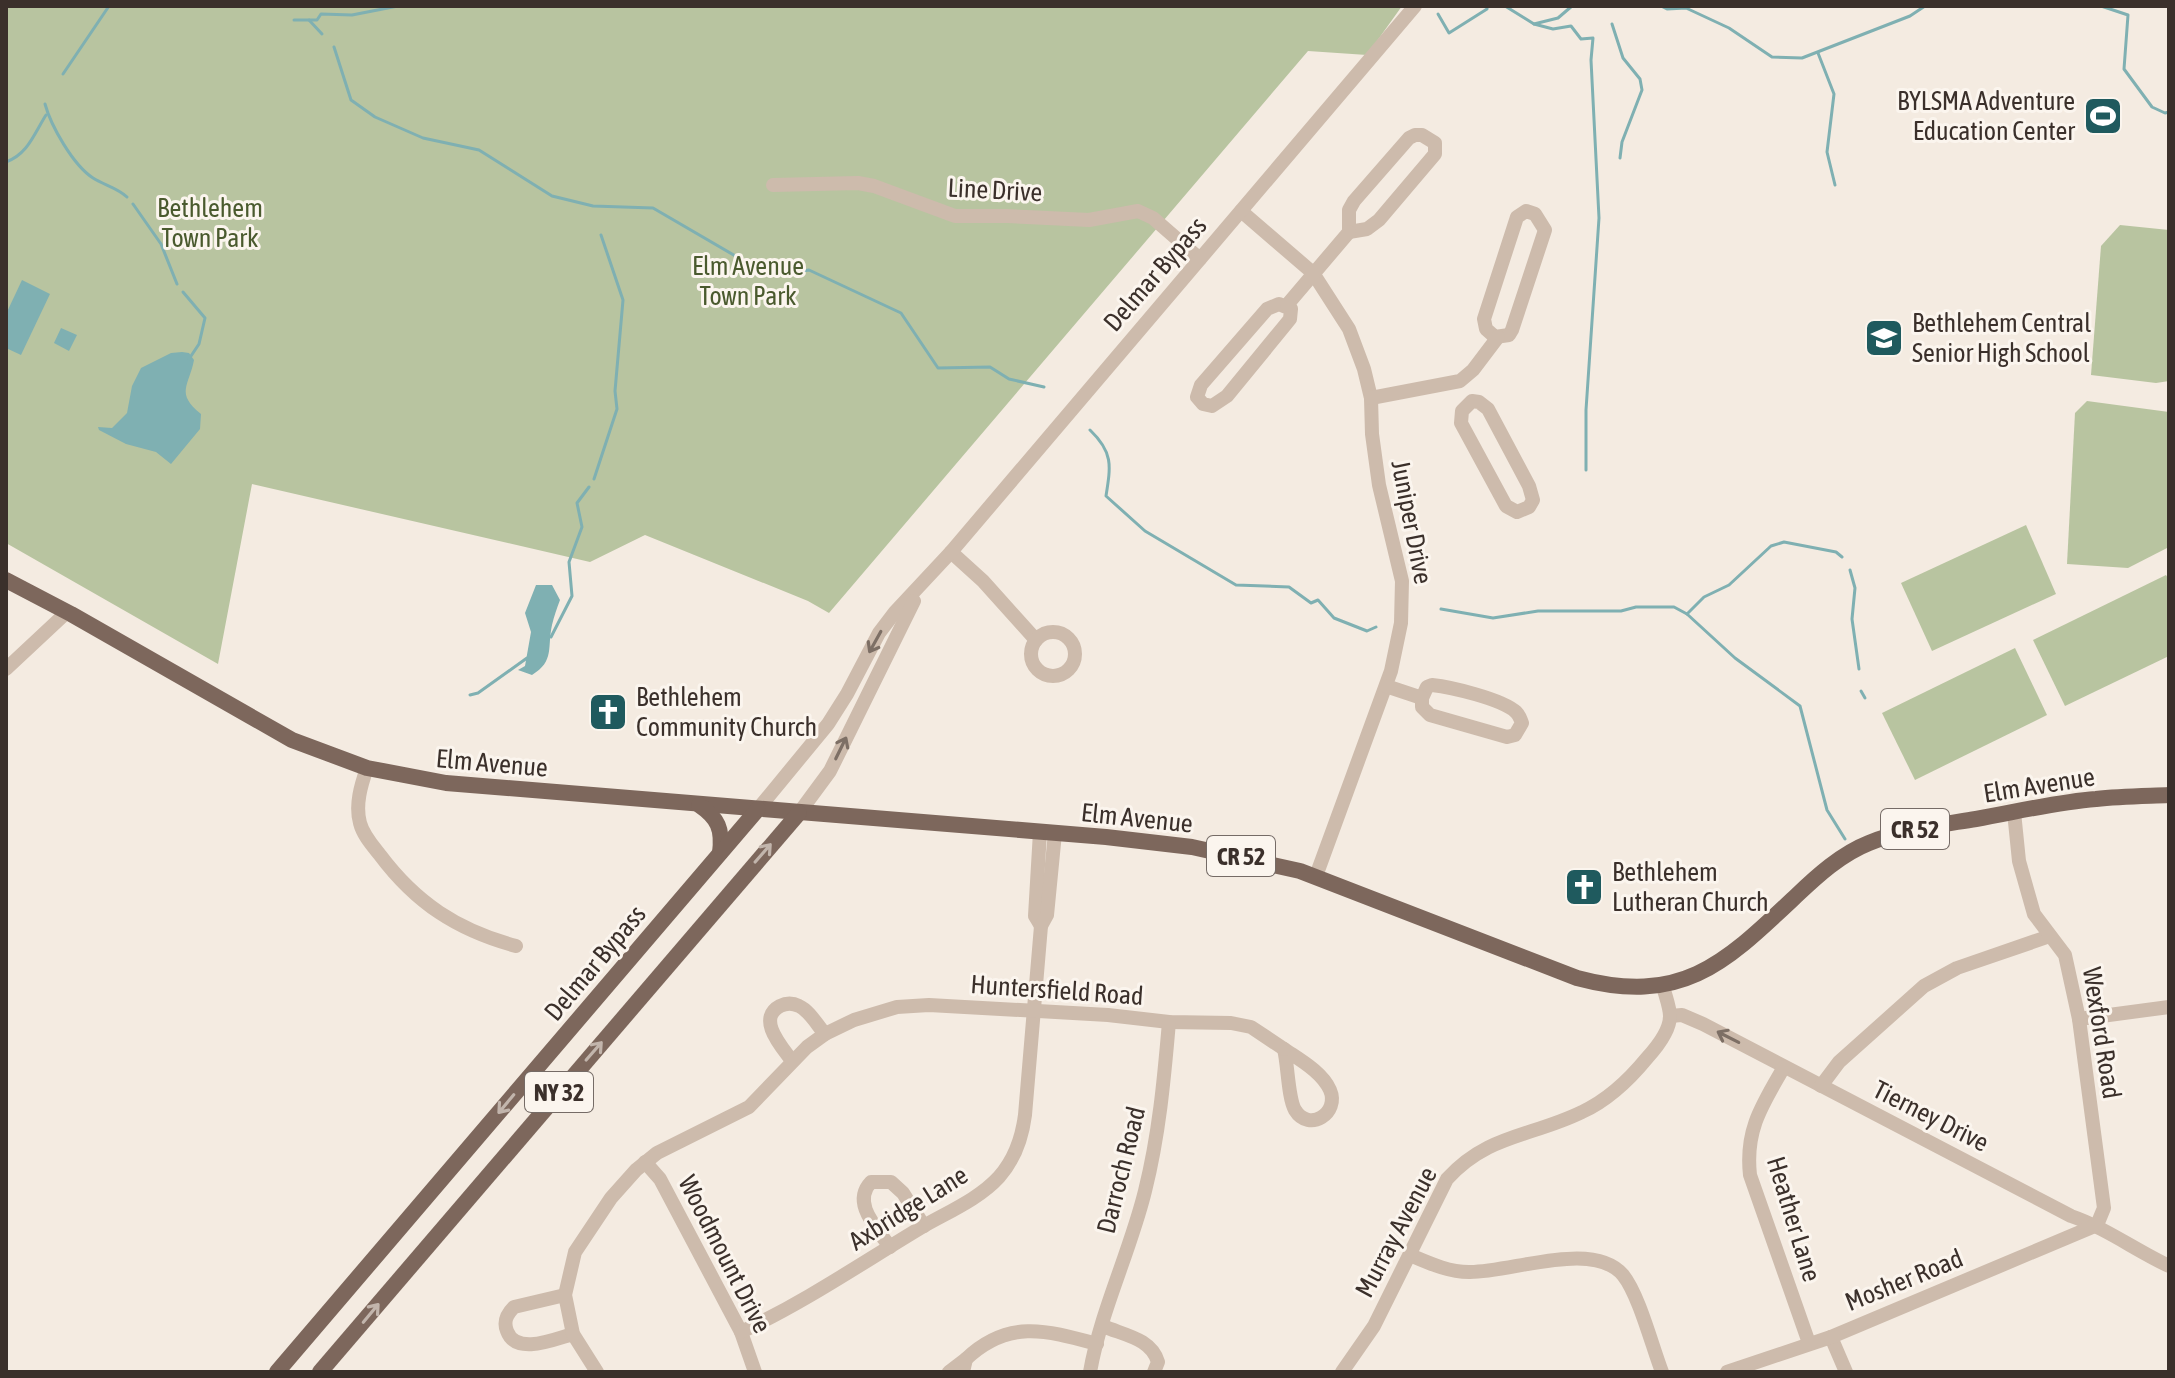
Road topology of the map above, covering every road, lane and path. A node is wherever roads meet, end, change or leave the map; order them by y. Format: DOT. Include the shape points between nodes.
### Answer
graph roads {
  1 [pos="1415,6"];
  2 [pos="773,185"];
  3 [pos="1241,211"];
  4 [pos="1349,232"];
  5 [pos="1200,259"];
  6 [pos="1313,273"];
  7 [pos="1287,305"];
  8 [pos="1498,337"];
  9 [pos="1460,381"];
  10 [pos="1371,398"];
  11 [pos="1472,401"];
  12 [pos="951,552"];
  13 [pos="932,574"];
  14 [pos="6,580"];
  15 [pos="67,612"];
  16 [pos="1036,640"];
  17 [pos="6,669"];
  18 [pos="859,671"];
  19 [pos="874,681"];
  20 [pos="1386,686"];
  21 [pos="1422,698"];
  22 [pos="367,768"];
  23 [pos="2169,795"];
  24 [pos="697,804"];
  25 [pos="758,809"];
  26 [pos="2014,812"];
  27 [pos="799,813"];
  28 [pos="1047,833"];
  29 [pos="720,853"];
  30 [pos="1316,876"];
  31 [pos="2050,936"];
  32 [pos="516,946"];
  33 [pos="1663,986"];
  34 [pos="2169,1007"];
  35 [pos="1034,1012"];
  36 [pos="1670,1016"];
  37 [pos="2079,1019"];
  38 [pos="1169,1022"];
  39 [pos="825,1034"];
  40 [pos="1284,1049"];
  41 [pos="792,1061"];
  42 [pos="1784,1067"];
  43 [pos="1821,1086"];
  44 [pos="645,1162"];
  45 [pos="2097,1225"];
  46 [pos="924,1226"];
  47 [pos="890,1247"];
  48 [pos="1410,1255"];
  49 [pos="2169,1266"];
  50 [pos="565,1295"];
  51 [pos="1103,1326"];
  52 [pos="741,1332"];
  53 [pos="573,1334"];
  54 [pos="1831,1337"];
  55 [pos="1809,1343"];
  56 [pos="1097,1344"];
  57 [pos="965,1366"];
  58 [pos="1094,1371"];
  59 [pos="277,1372"];
  60 [pos="320,1372"];
  61 [pos="597,1372"];
  62 [pos="755,1372"];
  63 [pos="949,1372"];
  64 [pos="1154,1372"];
  65 [pos="1342,1372"];
  66 [pos="1662,1372"];
  67 [pos="1727,1372"];
  68 [pos="1846,1372"];
  1 -- 3 [label="street, Delmar Bypass"];
  2 -- 5 [label="street, Line Drive" via="858,183 955,216 1098,220 1138,211"];
  3 -- 5 [label="street, Delmar Bypass"];
  3 -- 6 [label="street, Juniper Drive"];
  4 -- 4 [label="street" via="1379,220 1435,154 1435,143 1422,135 1409,138 1354,201"];
  4 -- 6 [label="street"];
  5 -- 12 [label="street, Delmar Bypass"];
  6 -- 7 [label="street"];
  6 -- 10 [label="street, Juniper Drive" via="1349,329"];
  7 -- 7 [label="street" via="1267,309 1201,385 1197,397 1203,404 1212,406 1227,396 1290,319"];
  8 -- 8 [label="street" via="1512,330 1545,230 1535,214 1526,211 1517,217 1484,319 1486,329"];
  8 -- 9 [label="street"];
  9 -- 10 [label="street"];
  9 -- 11 [label="street"];
  10 -- 20 [label="street, Juniper Drive" via="1379,485 1402,581 1401,623"];
  11 -- 11 [label="street" via="1462,411 1461,423 1506,506 1517,512 1525,509 1533,500 1529,486 1488,409"];
  12 -- 13 [label="street, Delmar Bypass"];
  12 -- 16 [label="street"];
  13 -- 18 [label="street, Delmar Bypass, one-way" via="879,633"];
  13 -- 19 [label="street, Delmar Bypass" via="908,609"];
  14 -- 15 [label="main road, Elm Avenue"];
  15 -- 17 [label="street"];
  15 -- 22 [label="main road, Elm Avenue" via="292,740"];
  18 -- 19 [label="street"];
  18 -- 25 [label="street, Delmar Bypass" via="828,724"];
  27 -- 19 [label="street, Delmar Bypass, one-way" via="830,771"];
  20 -- 21 [label="street"];
  20 -- 30 [label="street, Juniper Drive"];
  21 -- 21 [label="street" via="1427,687 1447,687 1506,706 1522,723 1515,735 1495,735 1430,715"];
  22 -- 24 [label="main road, Elm Avenue" via="446,783"];
  22 -- 32 [label="street" via="360,823 387,864 434,910 485,937"];
  23 -- 26 [label="main road, Elm Avenue / CR 52" via="2094,799"];
  24 -- 25 [label="main road, Elm Avenue"];
  24 -- 29 [label="main road" via="721,829"];
  25 -- 27 [label="main road, Elm Avenue"];
  25 -- 29 [label="main road, Delmar Bypass"];
  26 -- 31 [label="street, Wexford Road" via="2019,861 2034,914"];
  26 -- 33 [label="main road, Elm Avenue / CR 52" via="1917,829 1864,845 1817,876 1731,956"];
  27 -- 28 [label="main road, Elm Avenue / CR 52"];
  60 -- 27 [label="main road, Delmar Bypass / NY 32, one-way"];
  28 -- 30 [label="main road, Elm Avenue / CR 52" via="1192,847"];
  28 -- 35 [label="street, Axbridge Lane" via="1047,915 1041,926"];
  29 -- 59 [label="main road, Delmar Bypass / NY 32, one-way"];
  30 -- 33 [label="main road, Elm Avenue / CR 52" via="1577,978 1634,989"];
  31 -- 37 [label="street, Wexford Road" via="2065,955"];
  31 -- 43 [label="street" via="1957,968 1924,986 1839,1062"];
  33 -- 36 [label="street"];
  34 -- 37 [label="street"];
  35 -- 38 [label="street, Huntersfield Road"];
  35 -- 39 [label="street, Huntersfield Road" via="909,1006 874,1013"];
  35 -- 46 [label="street, Axbridge Lane" via="1022,1135 1009,1165 982,1192"];
  42 -- 36 [label="street, Tierney Drive, one-way" via="1703,1024"];
  36 -- 48 [label="street, Murray Avenue" via="1654,1051 1597,1104 1483,1148 1463,1161 1440,1190"];
  37 -- 45 [label="street, Wexford Road" via="2104,1208"];
  38 -- 40 [label="street, Huntersfield Road" via="1251,1027"];
  38 -- 51 [label="street, Darroch Road" via="1161,1120 1145,1193"];
  39 -- 41 [label="street, Huntersfield Road"];
  39 -- 41 [label="street" via="799,1006 778,1007 771,1027"];
  40 -- 40 [label="street, Huntersfield Road" via="1294,1109 1310,1120 1324,1117 1332,1105 1329,1088"];
  41 -- 44 [label="street, Huntersfield Road" via="749,1107"];
  42 -- 43 [label="street, Tierney Drive"];
  42 -- 55 [label="street, Heather Lane" via="1755,1121 1748,1154 1750,1175"];
  43 -- 45 [label="street, Tierney Drive"];
  44 -- 50 [label="street, Huntersfield Road" via="583,1238"];
  44 -- 52 [label="street, Woodmount Drive" via="660,1179"];
  45 -- 49 [label="street, Tierney Drive"];
  45 -- 54 [label="street, Mosher Road"];
  46 -- 47 [label="street, Axbridge Lane"];
  46 -- 47 [label="street" via="891,1182 871,1182 863,1202"];
  47 -- 52 [label="street, Axbridge Lane"];
  48 -- 65 [label="street, Murray Avenue" via="1374,1326"];
  48 -- 66 [label="street" via="1446,1270 1468,1272 1573,1259 1612,1265 1625,1278"];
  50 -- 53 [label="street, Huntersfield Road"];
  50 -- 53 [label="street" via="514,1307 506,1327 523,1344"];
  51 -- 56 [label="street, Darroch Road"];
  51 -- 64 [label="street" via="1153,1349 1158,1362"];
  52 -- 62 [label="street, Woodmount Drive"];
  53 -- 61 [label="street, Huntersfield Road"];
  54 -- 55 [label="street, Mosher Road"];
  54 -- 68 [label="street"];
  55 -- 67 [label="street, Mosher Road"];
  56 -- 57 [label="street" via="1023,1331 992,1338"];
  56 -- 58 [label="street, Darroch Road"];
  57 -- 63 [label="street"];
}
